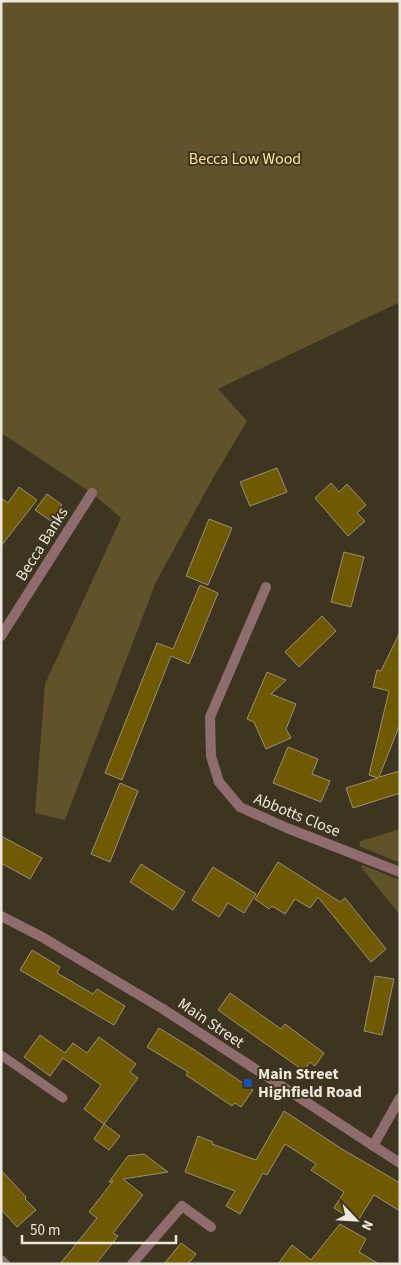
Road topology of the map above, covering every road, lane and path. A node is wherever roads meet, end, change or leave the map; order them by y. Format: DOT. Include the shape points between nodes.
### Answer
graph roads {
  1 [pos="92,493"];
  2 [pos="266,587"];
  3 [pos="1,636"];
  4 [pos="400,872"];
  5 [pos="1,916"];
  6 [pos="1,1055"];
  7 [pos="63,1098"];
  8 [pos="400,1098"];
  9 [pos="373,1146"];
  10 [pos="400,1163"];
  11 [pos="211,1227"];
  12 [pos="1,1260"];
  13 [pos="5,1264"];
  14 [pos="132,1264"];
  1 -- 3 [label="street, Becca Banks"];
  2 -- 4 [label="street, Abbotts Close" via="210,717 211,756 218,782 240,807"];
  5 -- 9 [label="street, Main Street" via="163,1009"];
  6 -- 7 [label="lane"];
  8 -- 9 [label="street"];
  9 -- 10 [label="street, Main Street"];
  11 -- 14 [label="street" via="182,1206"];
  12 -- 13 [label="street"];
}
